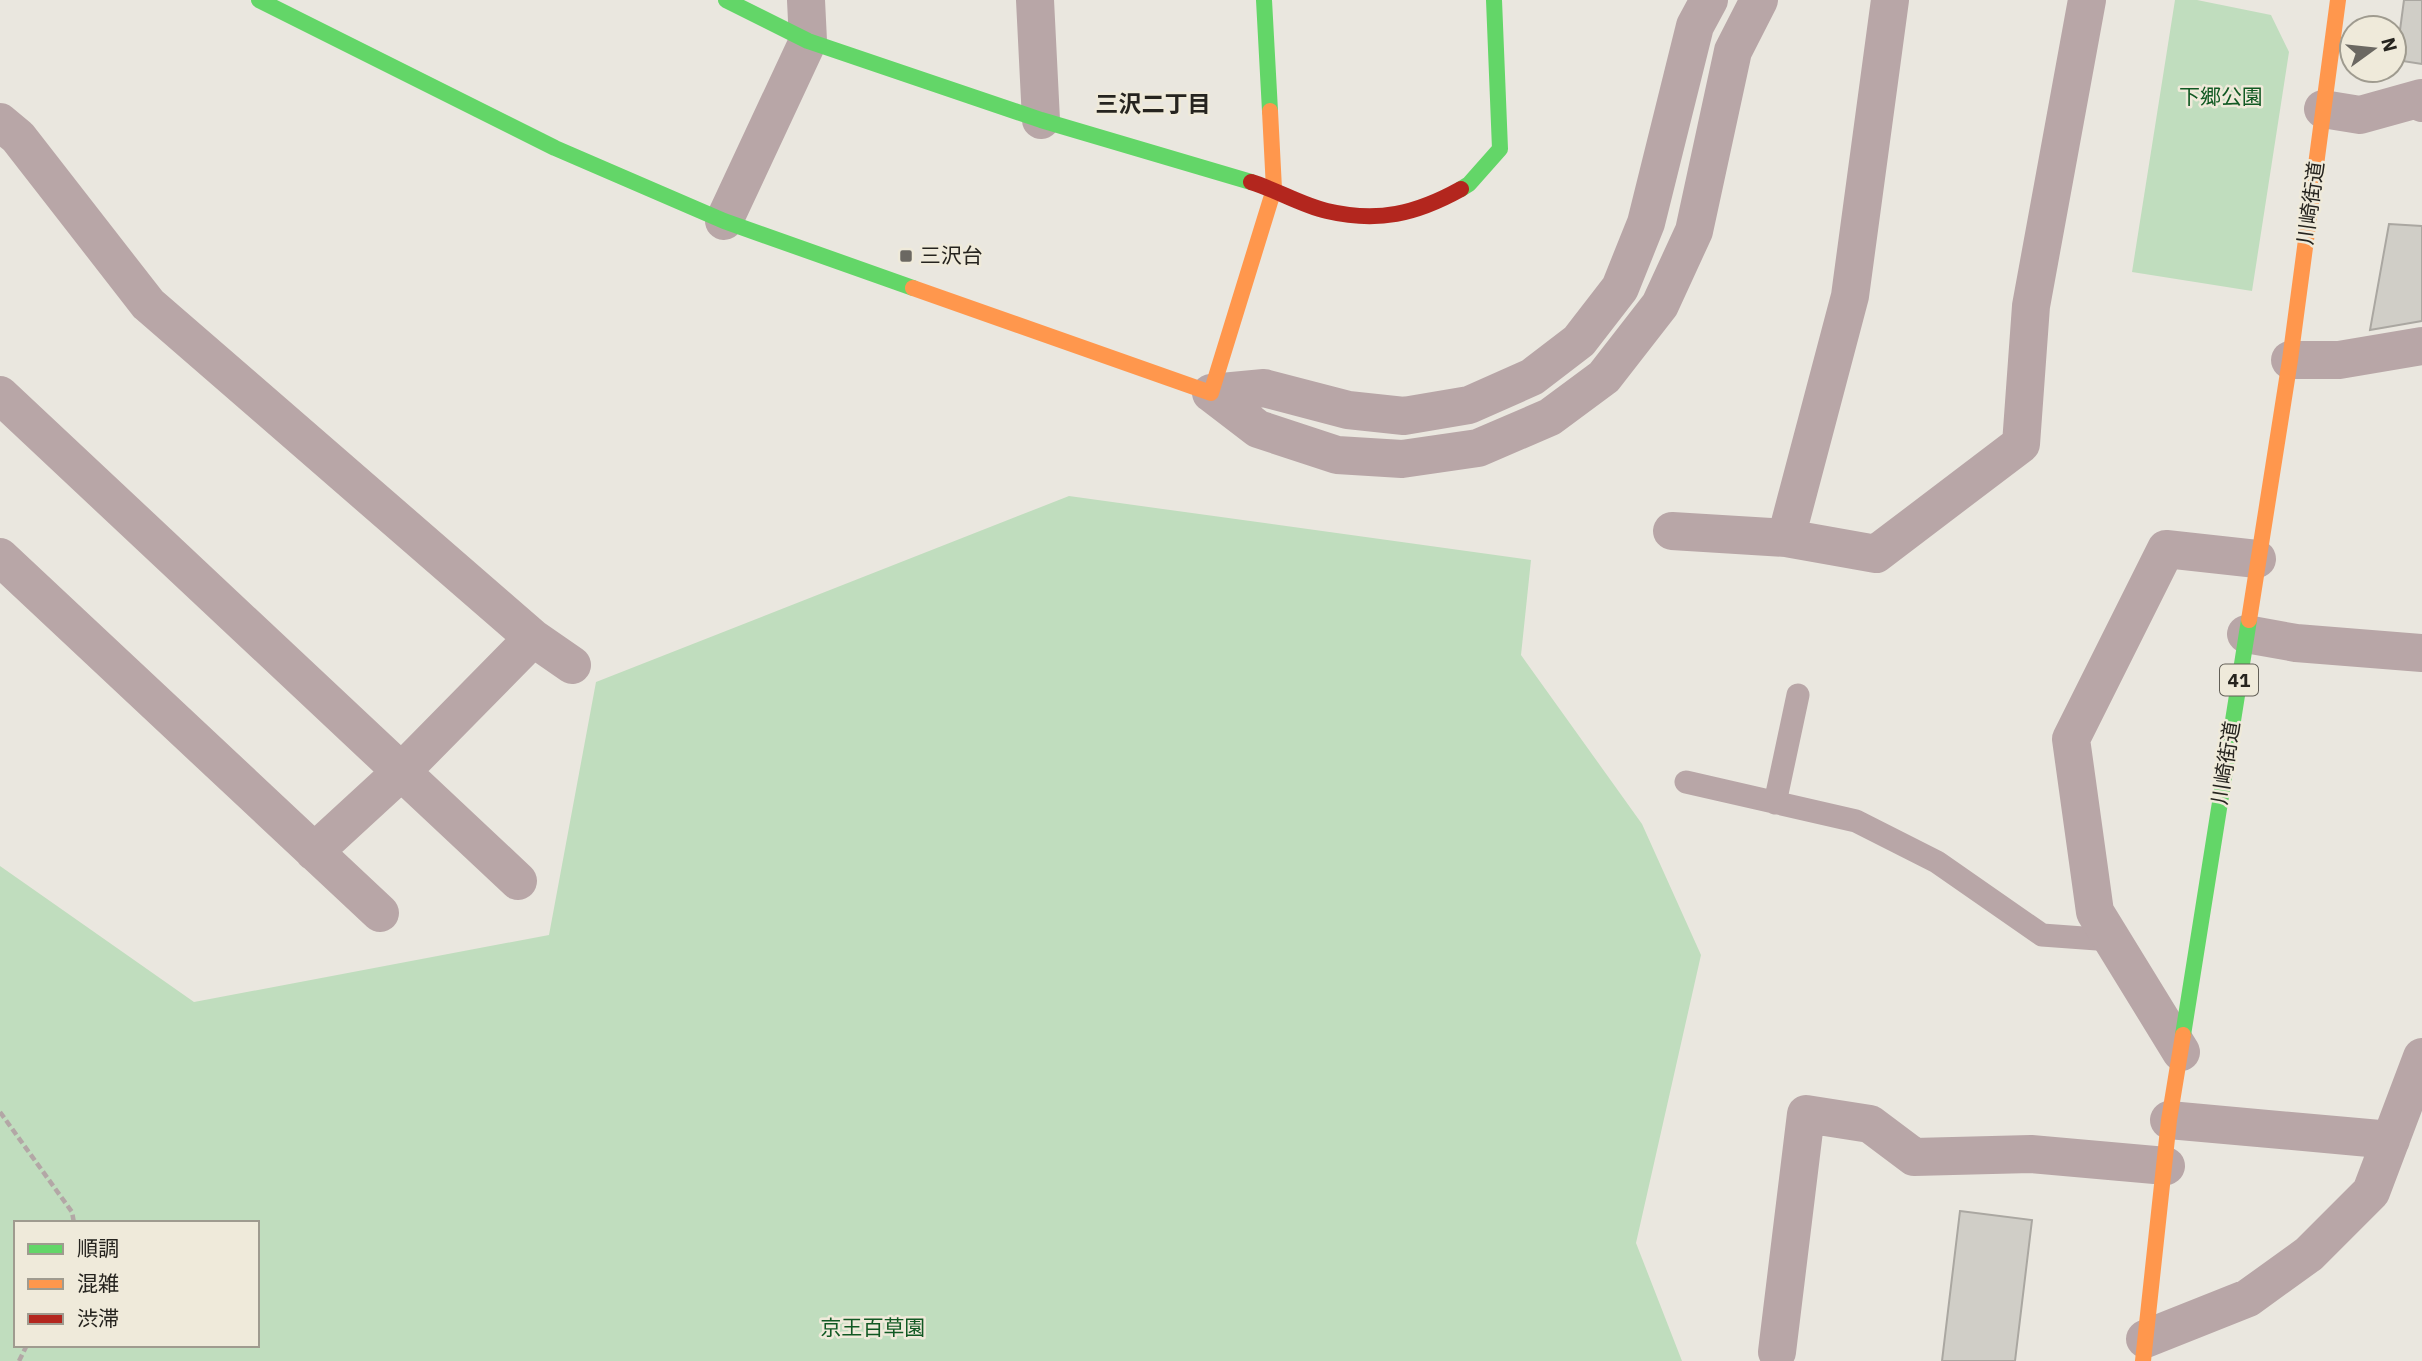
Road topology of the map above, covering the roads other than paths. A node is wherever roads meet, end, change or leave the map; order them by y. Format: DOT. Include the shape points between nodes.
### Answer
graph roads {
  1 [pos="259,0"];
  2 [pos="726,0"];
  3 [pos="806,0"];
  4 [pos="1035,0"];
  5 [pos="1264,0"];
  6 [pos="1494,0"];
  7 [pos="1709,0"];
  8 [pos="1759,0"];
  9 [pos="1890,0"];
  10 [pos="2087,0"];
  11 [pos="2338,0"];
  12 [pos="808,41"];
  13 [pos="2422,103"];
  14 [pos="2323,109"];
  15 [pos="1041,120"];
  16 [pos="0,122"];
  17 [pos="1274,189"];
  18 [pos="724,221"];
  19 [pos="2422,345"];
  20 [pos="2290,360"];
  21 [pos="1211,393"];
  22 [pos="0,395"];
  23 [pos="1672,531"];
  24 [pos="1786,538"];
  25 [pos="0,557"];
  26 [pos="2257,559"];
  27 [pos="2246,634"];
  28 [pos="533,638"];
  29 [pos="2422,653"];
  30 [pos="572,665"];
  31 [pos="1798,695"];
  32 [pos="401,772"];
  33 [pos="1686,782"];
  34 [pos="1775,803"];
  35 [pos="314,852"];
  36 [pos="518,881"];
  37 [pos="380,913"];
  38 [pos="2111,940"];
  39 [pos="2181,1052"];
  40 [pos="2422,1057"];
  41 [pos="2169,1120"];
  42 [pos="2390,1140"];
  43 [pos="2166,1166"];
  44 [pos="2144,1350"];
  45 [pos="1777,1352"];
  1 -- 18 [label="street" via="555,148"];
  2 -- 12 [label="street"];
  3 -- 12 [label="street"];
  4 -- 15 [label="street"];
  5 -- 17 [label="street"];
  6 -- 17 [label="street" via="1500,149 1469,184 1428,207 1373,218 1325,211"];
  7 -- 21 [label="street" via="1695,26 1646,223 1620,288 1579,341 1532,377 1469,405 1404,416 1348,410 1264,388"];
  8 -- 21 [label="street" via="1733,51 1694,231 1660,305 1604,377 1549,417 1478,448 1402,459 1363,457 1337,455 1258,429"];
  9 -- 24 [label="street" via="1850,296"];
  10 -- 24 [label="street" via="2031,306 2021,443 1876,554"];
  11 -- 14 [label="street, 川崎街道 / 41"];
  12 -- 15 [label="street"];
  12 -- 18 [label="street"];
  13 -- 14 [label="street" via="2421,98 2361,115"];
  14 -- 20 [label="street, 川崎街道 / 41"];
  15 -- 17 [label="street"];
  16 -- 28 [label="street" via="18,136 148,304"];
  17 -- 21 [label="street"];
  18 -- 21 [label="street"];
  19 -- 20 [label="street" via="2339,360"];
  20 -- 26 [label="street, 川崎街道 / 41"];
  22 -- 32 [label="street"];
  23 -- 24 [label="street"];
  25 -- 35 [label="street"];
  26 -- 27 [label="street, 川崎街道 / 41"];
  26 -- 38 [label="street" via="2166,549 2071,739 2095,912"];
  27 -- 29 [label="street" via="2296,643"];
  27 -- 39 [label="street, 川崎街道 / 41"];
  28 -- 30 [label="street"];
  28 -- 32 [label="street"];
  31 -- 34 [label="lane"];
  32 -- 35 [label="street"];
  32 -- 36 [label="street"];
  33 -- 34 [label="lane"];
  34 -- 38 [label="lane" via="1856,821 1937,862 2042,935"];
  35 -- 37 [label="street"];
  38 -- 39 [label="street"];
  39 -- 41 [label="street, 川崎街道 / 41"];
  40 -- 42 [label="street"];
  41 -- 42 [label="street"];
  41 -- 43 [label="street, 川崎街道 / 41"];
  42 -- 44 [label="street" via="2371,1192 2309,1254 2248,1298"];
  43 -- 44 [label="street, 川崎街道 / 41"];
  43 -- 45 [label="street" via="2031,1154 1914,1157 1870,1124 1806,1114"];
}
